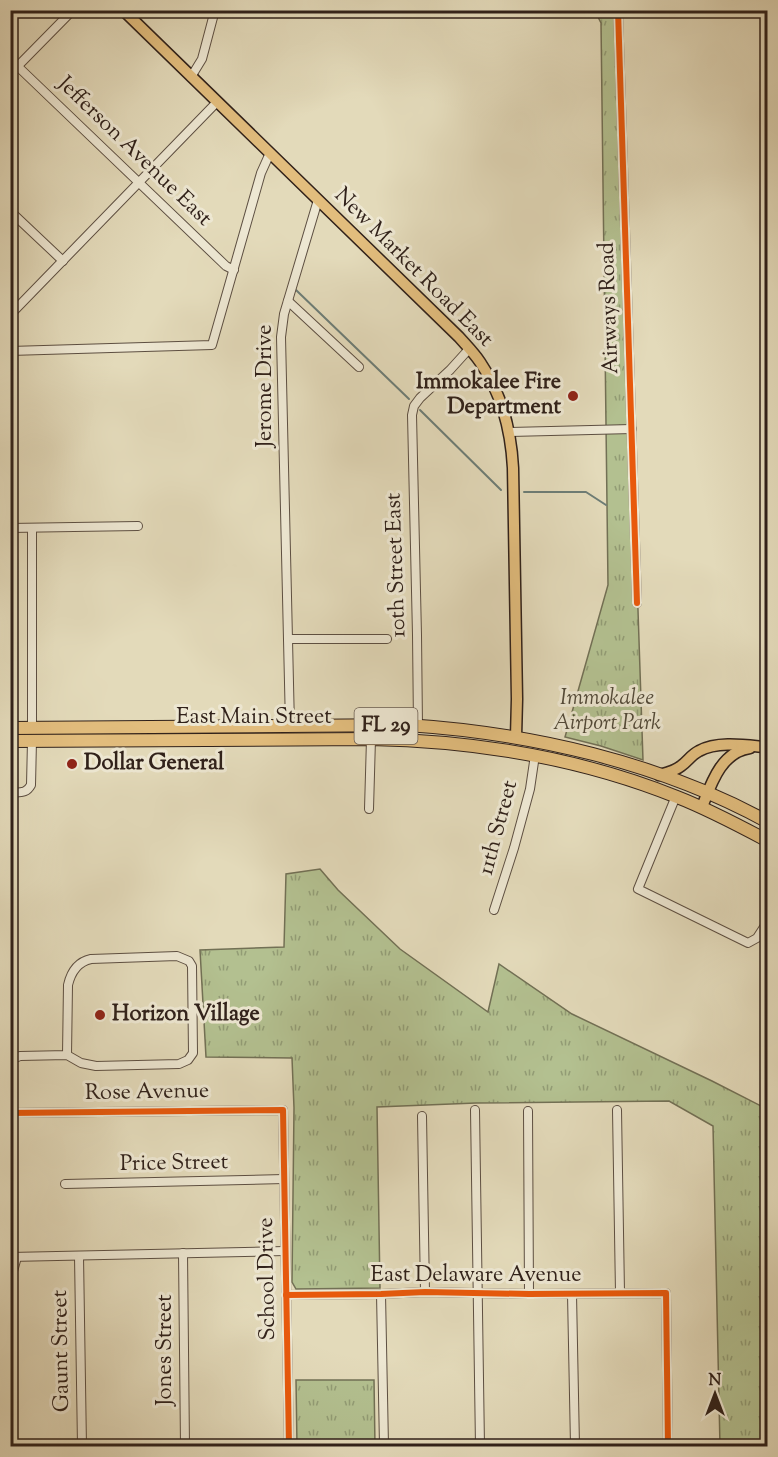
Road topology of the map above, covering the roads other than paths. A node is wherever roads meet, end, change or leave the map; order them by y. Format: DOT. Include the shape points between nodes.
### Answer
graph roads {
  1 [pos="73,10"];
  2 [pos="123,10"];
  3 [pos="216,10"];
  4 [pos="618,10"];
  5 [pos="10,58"];
  6 [pos="18,66"];
  7 [pos="10,74"];
  8 [pos="191,77"];
  9 [pos="217,102"];
  10 [pos="270,153"];
  11 [pos="138,182"];
  12 [pos="318,200"];
  13 [pos="10,211"];
  14 [pos="63,261"];
  15 [pos="234,270"];
  16 [pos="288,301"];
  17 [pos="10,315"];
  18 [pos="469,349"];
  19 [pos="10,351"];
  20 [pos="359,367"];
  21 [pos="632,429"];
  22 [pos="510,432"];
  23 [pos="138,526"];
  24 [pos="10,528"];
  25 [pos="32,528"];
  26 [pos="637,603"];
  27 [pos="288,639"];
  28 [pos="387,639"];
  29 [pos="290,726"];
  30 [pos="418,726"];
  31 [pos="10,728"];
  32 [pos="32,735"];
  33 [pos="516,737"];
  34 [pos="290,739"];
  35 [pos="371,739"];
  36 [pos="10,741"];
  37 [pos="766,747"];
  38 [pos="514,752"];
  39 [pos="535,755"];
  40 [pos="659,775"];
  41 [pos="10,792"];
  42 [pos="707,793"];
  43 [pos="676,796"];
  44 [pos="702,807"];
  45 [pos="369,809"];
  46 [pos="768,822"];
  47 [pos="768,841"];
  48 [pos="494,910"];
  49 [pos="768,921"];
  50 [pos="67,1055"];
  51 [pos="10,1062"];
  52 [pos="283,1110"];
  53 [pos="475,1110"];
  54 [pos="616,1110"];
  55 [pos="528,1111"];
  56 [pos="10,1113"];
  57 [pos="422,1116"];
  58 [pos="284,1179"];
  59 [pos="65,1184"];
  60 [pos="285,1251"];
  61 [pos="183,1253"];
  62 [pos="80,1256"];
  63 [pos="14,1257"];
  64 [pos="10,1282"];
  65 [pos="425,1292"];
  66 [pos="477,1293"];
  67 [pos="620,1293"];
  68 [pos="381,1294"];
  69 [pos="529,1294"];
  70 [pos="572,1294"];
  71 [pos="286,1295"];
  72 [pos="82,1446"];
  73 [pos="185,1446"];
  74 [pos="289,1446"];
  75 [pos="384,1446"];
  76 [pos="480,1446"];
  77 [pos="575,1446"];
  78 [pos="668,1446"];
  1 -- 6 [label="street"];
  2 -- 8 [label="main road, New Market Road East"];
  3 -- 8 [label="street" via="202,59"];
  4 -- 21 [label="street, Airways Road"];
  5 -- 6 [label="street, Jefferson Avenue East"];
  6 -- 7 [label="street"];
  6 -- 11 [label="street, Jefferson Avenue East"];
  8 -- 9 [label="main road, New Market Road East"];
  9 -- 10 [label="main road, New Market Road East"];
  9 -- 11 [label="street"];
  10 -- 12 [label="main road, New Market Road East"];
  10 -- 15 [label="street"];
  11 -- 14 [label="street"];
  11 -- 15 [label="street, Jefferson Avenue East"];
  12 -- 16 [label="street, Jerome Drive"];
  12 -- 18 [label="main road, New Market Road East"];
  13 -- 14 [label="street"];
  14 -- 17 [label="street"];
  15 -- 19 [label="street" via="212,345"];
  16 -- 20 [label="street"];
  16 -- 27 [label="street, Jerome Drive" via="281,337"];
  18 -- 22 [label="main road, New Market Road East" via="495,387"];
  18 -- 30 [label="street, 10th Street East" via="415,404 412,415"];
  21 -- 22 [label="street"];
  21 -- 26 [label="street, Airways Road"];
  22 -- 33 [label="main road, New Market Road East"];
  23 -- 25 [label="street"];
  24 -- 25 [label="street"];
  25 -- 32 [label="street"];
  27 -- 28 [label="street"];
  27 -- 29 [label="street, Jerome Drive"];
  29 -- 30 [label="highway, East Main Street / FL 29"];
  29 -- 32 [label="highway, East Main Street / FL 29"];
  29 -- 34 [label="highway"];
  30 -- 33 [label="highway, East Main Street / FL 29"];
  31 -- 32 [label="highway, East Main Street / FL 29"];
  32 -- 34 [label="highway, East Main Street / FL 29"];
  32 -- 36 [label="highway, East Main Street / FL 29"];
  32 -- 41 [label="street" via="31,785 24,792"];
  33 -- 38 [label="highway"];
  33 -- 40 [label="highway, East Main Street / FL 29"];
  34 -- 35 [label="highway, East Main Street / FL 29"];
  35 -- 38 [label="highway, East Main Street / FL 29" via="447,742"];
  35 -- 45 [label="street"];
  37 -- 40 [label="main road" via="711,746 697,751 677,769"];
  37 -- 42 [label="main road" via="745,749 730,756"];
  38 -- 39 [label="highway, East Main Street / FL 29"];
  39 -- 43 [label="highway, East Main Street / FL 29"];
  39 -- 48 [label="street, 11th Street" via="530,789"];
  40 -- 42 [label="highway, East Main Street / FL 29"];
  42 -- 44 [label="main road"];
  42 -- 46 [label="highway, East Main Street / FL 29"];
  43 -- 44 [label="highway, East Main Street / FL 29"];
  43 -- 49 [label="street" via="638,889 748,943 757,938"];
  44 -- 47 [label="highway, East Main Street / FL 29"];
  50 -- 50 [label="street" via="96,1066 179,1064 188,1060 193,1053 189,961 177,956 91,959 76,966 68,985"];
  50 -- 51 [label="street" via="20,1056"];
  52 -- 56 [label="street, Rose Avenue"];
  52 -- 58 [label="street, School Drive"];
  53 -- 66 [label="street"];
  54 -- 67 [label="street"];
  55 -- 69 [label="street"];
  57 -- 65 [label="street"];
  58 -- 59 [label="street, Price Street"];
  58 -- 60 [label="street, School Drive"];
  60 -- 61 [label="street"];
  60 -- 71 [label="street, School Drive"];
  61 -- 62 [label="street"];
  61 -- 73 [label="street, Jones Street"];
  62 -- 63 [label="street"];
  62 -- 72 [label="street, Gaunt Street"];
  63 -- 64 [label="street"];
  65 -- 66 [label="street, East Delaware Avenue"];
  65 -- 68 [label="street, East Delaware Avenue"];
  66 -- 69 [label="street, East Delaware Avenue"];
  66 -- 76 [label="street"];
  67 -- 70 [label="street, East Delaware Avenue"];
  67 -- 78 [label="street, East Delaware Avenue" via="666,1293"];
  68 -- 71 [label="street, East Delaware Avenue"];
  68 -- 75 [label="street"];
  69 -- 70 [label="street, East Delaware Avenue"];
  70 -- 77 [label="street"];
  71 -- 74 [label="street, School Drive"];
}
